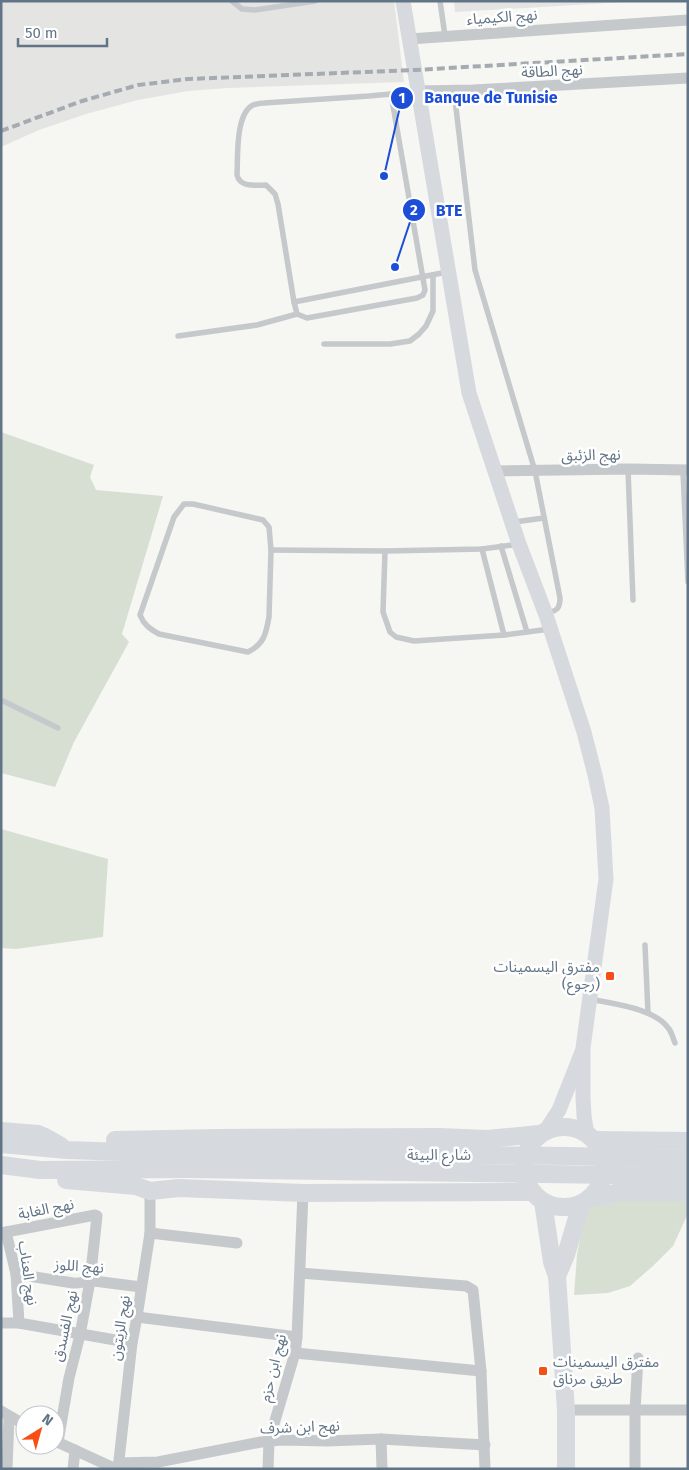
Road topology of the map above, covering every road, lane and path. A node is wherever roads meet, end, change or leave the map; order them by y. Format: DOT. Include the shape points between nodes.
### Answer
graph roads {
  1 [pos="232,1"];
  2 [pos="315,1"];
  3 [pos="403,1"];
  4 [pos="440,1"];
  5 [pos="688,20"];
  6 [pos="445,36"];
  7 [pos="409,39"];
  8 [pos="688,78"];
  9 [pos="418,91"];
  10 [pos="454,91"];
  11 [pos="391,94"];
  12 [pos="449,272"];
  13 [pos="433,275"];
  14 [pos="423,277"];
  15 [pos="294,302"];
  16 [pos="297,314"];
  17 [pos="178,336"];
  18 [pos="324,344"];
  19 [pos="628,469"];
  20 [pos="686,470"];
  21 [pos="496,471"];
  22 [pos="535,471"];
  23 [pos="544,518"];
  24 [pos="512,522"];
  25 [pos="519,544"];
  26 [pos="501,546"];
  27 [pos="482,549"];
  28 [pos="271,550"];
  29 [pos="385,551"];
  30 [pos="688,582"];
  31 [pos="633,600"];
  32 [pos="548,622"];
  33 [pos="527,632"];
  34 [pos="504,635"];
  35 [pos="1,700"];
  36 [pos="58,728"];
  37 [pos="644,945"];
  38 [pos="590,999"];
  39 [pos="648,1013"];
  40 [pos="675,1043"];
  41 [pos="584,1048"];
  42 [pos="1,1131"];
  43 [pos="542,1132"];
  44 [pos="591,1137"];
  45 [pos="688,1141"];
  46 [pos="1,1144"];
  47 [pos="75,1150"];
  48 [pos="688,1159"];
  49 [pos="190,1161"];
  50 [pos="4,1167"];
  51 [pos="40,1170"];
  52 [pos="688,1176"];
  53 [pos="150,1191"];
  54 [pos="688,1192"];
  55 [pos="303,1193"];
  56 [pos="537,1197"];
  57 [pos="586,1201"];
  58 [pos="96,1215"];
  59 [pos="4,1233"];
  60 [pos="150,1233"];
  61 [pos="237,1243"];
  62 [pos="300,1273"];
  63 [pos="16,1274"];
  64 [pos="557,1276"];
  65 [pos="90,1280"];
  66 [pos="141,1287"];
  67 [pos="137,1317"];
  68 [pos="1,1323"];
  69 [pos="19,1323"];
  70 [pos="80,1335"];
  71 [pos="297,1337"];
  72 [pos="132,1343"];
  73 [pos="294,1353"];
  74 [pos="638,1358"];
  75 [pos="481,1371"];
  76 [pos="64,1405"];
  77 [pos="566,1410"];
  78 [pos="635,1410"];
  79 [pos="688,1410"];
  80 [pos="5,1414"];
  81 [pos="381,1439"];
  82 [pos="269,1441"];
  83 [pos="485,1445"];
  84 [pos="65,1446"];
  85 [pos="75,1450"];
  86 [pos="117,1467"];
  87 [pos="7,1469"];
  88 [pos="73,1469"];
  89 [pos="268,1469"];
  90 [pos="382,1469"];
  91 [pos="485,1469"];
  92 [pos="566,1469"];
  93 [pos="635,1469"];
  1 -- 2 [label="lane" via="242,9 254,10"];
  3 -- 7 [label="main road"];
  4 -- 6 [label="lane"];
  5 -- 6 [label="street, نهج الكيمياء"];
  6 -- 7 [label="street, نهج الكيمياء"];
  7 -- 9 [label="main road"];
  8 -- 10 [label="street, نهج الطاقة"];
  9 -- 10 [label="street, نهج الطاقة"];
  9 -- 11 [label="lane"];
  9 -- 12 [label="main road"];
  10 -- 22 [label="lane" via="476,270"];
  11 -- 14 [label="lane"];
  11 -- 15 [label="lane" via="264,102 252,105 244,113 240,123 238,179 248,186 266,185 274,194"];
  12 -- 13 [label="lane"];
  12 -- 21 [label="main road" via="469,393"];
  13 -- 14 [label="lane"];
  13 -- 18 [label="lane" via="433,311 426,326 410,341"];
  14 -- 15 [label="lane"];
  14 -- 16 [label="lane" via="425,290 417,298 314,318"];
  15 -- 16 [label="lane"];
  16 -- 17 [label="lane" via="257,324"];
  19 -- 20 [label="street, نهج الزئبق"];
  19 -- 22 [label="street, نهج الزئبق"];
  19 -- 31 [label="lane"];
  20 -- 30 [label="lane"];
  21 -- 22 [label="street, نهج الزئبق"];
  21 -- 24 [label="main road"];
  22 -- 23 [label="lane"];
  23 -- 24 [label="lane"];
  23 -- 32 [label="lane" via="560,605"];
  24 -- 25 [label="main road"];
  25 -- 26 [label="lane"];
  25 -- 32 [label="main road"];
  26 -- 27 [label="lane"];
  26 -- 33 [label="lane"];
  27 -- 29 [label="lane"];
  27 -- 34 [label="lane"];
  28 -- 28 [label="lane" via="269,527 263,520 184,504 174,517 140,615 143,621 159,634 248,652 257,648 263,640 269,617"];
  28 -- 29 [label="lane"];
  29 -- 34 [label="lane" via="383,612 390,632 396,637 414,641"];
  32 -- 33 [label="lane"];
  32 -- 38 [label="main road" via="584,732 602,808 606,879"];
  33 -- 34 [label="lane"];
  35 -- 36 [label="lane"];
  37 -- 39 [label="lane"];
  38 -- 39 [label="lane"];
  38 -- 41 [label="main road"];
  39 -- 40 [label="lane" via="669,1028"];
  41 -- 43 [label="main road" via="559,1110"];
  41 -- 44 [label="main road" via="584,1116"];
  42 -- 47 [label="main road" via="38,1134"];
  43 -- 44 [label="main road" via="567,1126 578,1128"];
  43 -- 47 [label="main road" via="487,1139 105,1140"];
  43 -- 56 [label="main road" via="524,1155 525,1181"];
  44 -- 45 [label="main road"];
  44 -- 57 [label="main road" via="603,1157 603,1176 598,1188"];
  46 -- 47 [label="main road"];
  47 -- 49 [label="main road" via="153,1153"];
  48 -- 49 [label="main road, شارع البيئة" via="560,1156"];
  49 -- 51 [label="main road, شارع البيئة"];
  49 -- 52 [label="main road"];
  50 -- 51 [label="main road, شارع البيئة"];
  51 -- 53 [label="main road" via="66,1180 136,1186"];
  53 -- 55 [label="main road" via="179,1188"];
  53 -- 60 [label="street, نهج الزيتون"];
  54 -- 57 [label="main road" via="619,1192"];
  55 -- 56 [label="main road"];
  55 -- 62 [label="street, نهج ابن حزم"];
  56 -- 57 [label="main road" via="556,1207"];
  56 -- 64 [label="main road"];
  57 -- 64 [label="main road"];
  58 -- 59 [label="street, نهج الغابة"];
  58 -- 65 [label="street, نهج الفسدق"];
  59 -- 63 [label="street, نهج العناب"];
  60 -- 61 [label="street"];
  60 -- 66 [label="street, نهج الزيتون"];
  62 -- 71 [label="street, نهج ابن حزم"];
  62 -- 75 [label="street" via="469,1287 474,1295"];
  63 -- 65 [label="street, نهج اللوز" via="82,1284"];
  63 -- 69 [label="street, نهج العناب"];
  64 -- 77 [label="main road"];
  65 -- 66 [label="street, نهج اللوز"];
  65 -- 70 [label="street, نهج الفسدق"];
  66 -- 67 [label="street, نهج الزيتون"];
  67 -- 71 [label="street"];
  67 -- 72 [label="street, نهج الزيتون"];
  68 -- 69 [label="street"];
  69 -- 70 [label="street, نهج العناب"];
  70 -- 72 [label="street, نهج العناب"];
  70 -- 76 [label="street, نهج الفسدق"];
  71 -- 73 [label="street, نهج ابن حزم"];
  72 -- 86 [label="street, نهج الزيتون"];
  73 -- 75 [label="street"];
  73 -- 82 [label="street, نهج ابن حزم"];
  74 -- 78 [label="street"];
  75 -- 83 [label="street"];
  77 -- 78 [label="street"];
  77 -- 92 [label="main road"];
  78 -- 79 [label="street"];
  78 -- 93 [label="street"];
  80 -- 87 [label="street"];
  81 -- 82 [label="street, نهج ابن شرف"];
  81 -- 83 [label="street, نهج ابن شرف"];
  81 -- 90 [label="street"];
  82 -- 86 [label="street, نهج ابن شرف"];
  82 -- 89 [label="street, نهج ابن حزم"];
  83 -- 91 [label="street"];
  84 -- 85 [label="street"];
  85 -- 86 [label="street"];
  85 -- 88 [label="street"];
}
